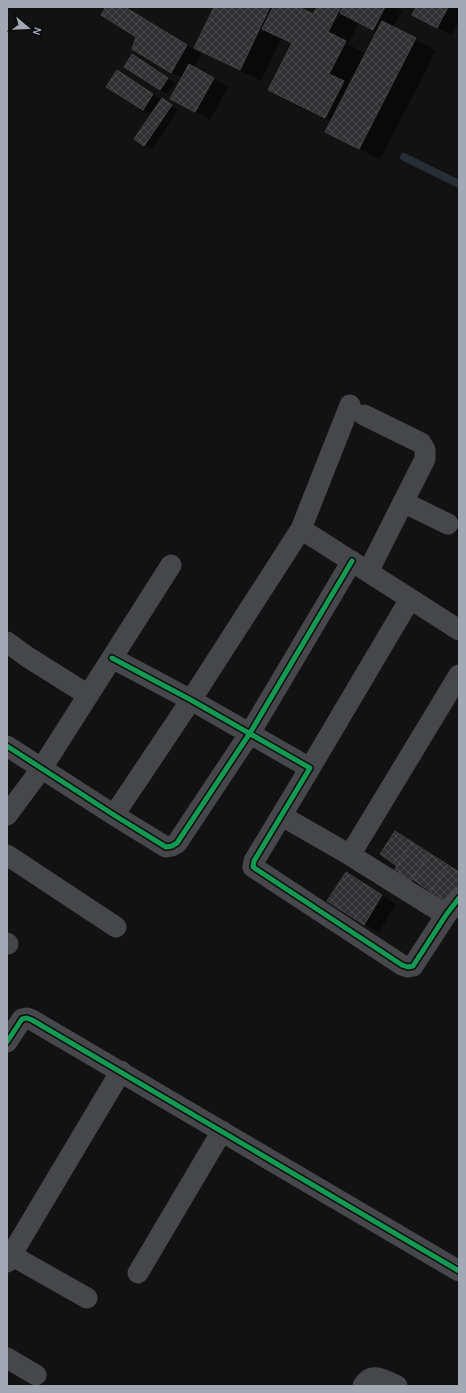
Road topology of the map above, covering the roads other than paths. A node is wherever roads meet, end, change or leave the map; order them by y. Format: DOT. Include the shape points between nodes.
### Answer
graph roads {
  1 [pos="403,502"];
  2 [pos="448,524"];
  3 [pos="301,529"];
  4 [pos="171,564"];
  5 [pos="360,566"];
  6 [pos="410,599"];
  7 [pos="459,630"];
  8 [pos="7,642"];
  9 [pos="112,658"];
  10 [pos="459,675"];
  11 [pos="88,695"];
  12 [pos="191,700"];
  13 [pos="250,733"];
  14 [pos="7,746"];
  15 [pos="42,768"];
  16 [pos="310,768"];
  17 [pos="7,815"];
  18 [pos="114,815"];
  19 [pos="282,816"];
  20 [pos="7,855"];
  21 [pos="350,855"];
  22 [pos="459,898"];
  23 [pos="446,915"];
  24 [pos="116,927"];
  25 [pos="7,1042"];
  26 [pos="121,1071"];
  27 [pos="222,1131"];
  28 [pos="9,1258"];
  29 [pos="459,1271"];
  30 [pos="138,1273"];
  31 [pos="87,1298"];
  32 [pos="7,1358"];
  33 [pos="36,1375"];
  34 [pos="363,1386"];
  35 [pos="397,1386"];
  1 -- 2 [label="street"];
  1 -- 3 [label="street" via="425,458 425,450 421,443 357,410"];
  1 -- 5 [label="street"];
  3 -- 5 [label="street"];
  3 -- 12 [label="street"];
  4 -- 9 [label="street"];
  5 -- 6 [label="street"];
  5 -- 13 [label="street"];
  6 -- 7 [label="street"];
  6 -- 16 [label="street"];
  8 -- 11 [label="street"];
  9 -- 11 [label="street"];
  9 -- 12 [label="street"];
  10 -- 21 [label="street"];
  11 -- 15 [label="street"];
  12 -- 13 [label="street"];
  12 -- 18 [label="street"];
  13 -- 16 [label="street"];
  13 -- 18 [label="street" via="177,843 166,847"];
  14 -- 15 [label="street"];
  15 -- 17 [label="street"];
  15 -- 18 [label="street"];
  16 -- 19 [label="street"];
  19 -- 21 [label="street"];
  19 -- 23 [label="street" via="254,861 253,867 402,965 413,966"];
  20 -- 24 [label="street"];
  21 -- 23 [label="street"];
  22 -- 23 [label="street"];
  25 -- 26 [label="street" via="22,1019 27,1018"];
  26 -- 27 [label="street"];
  26 -- 28 [label="street"];
  27 -- 29 [label="street"];
  27 -- 30 [label="street"];
  28 -- 31 [label="street"];
  32 -- 33 [label="street"];
  34 -- 35 [label="street" via="365,1382 378,1377"];
}
